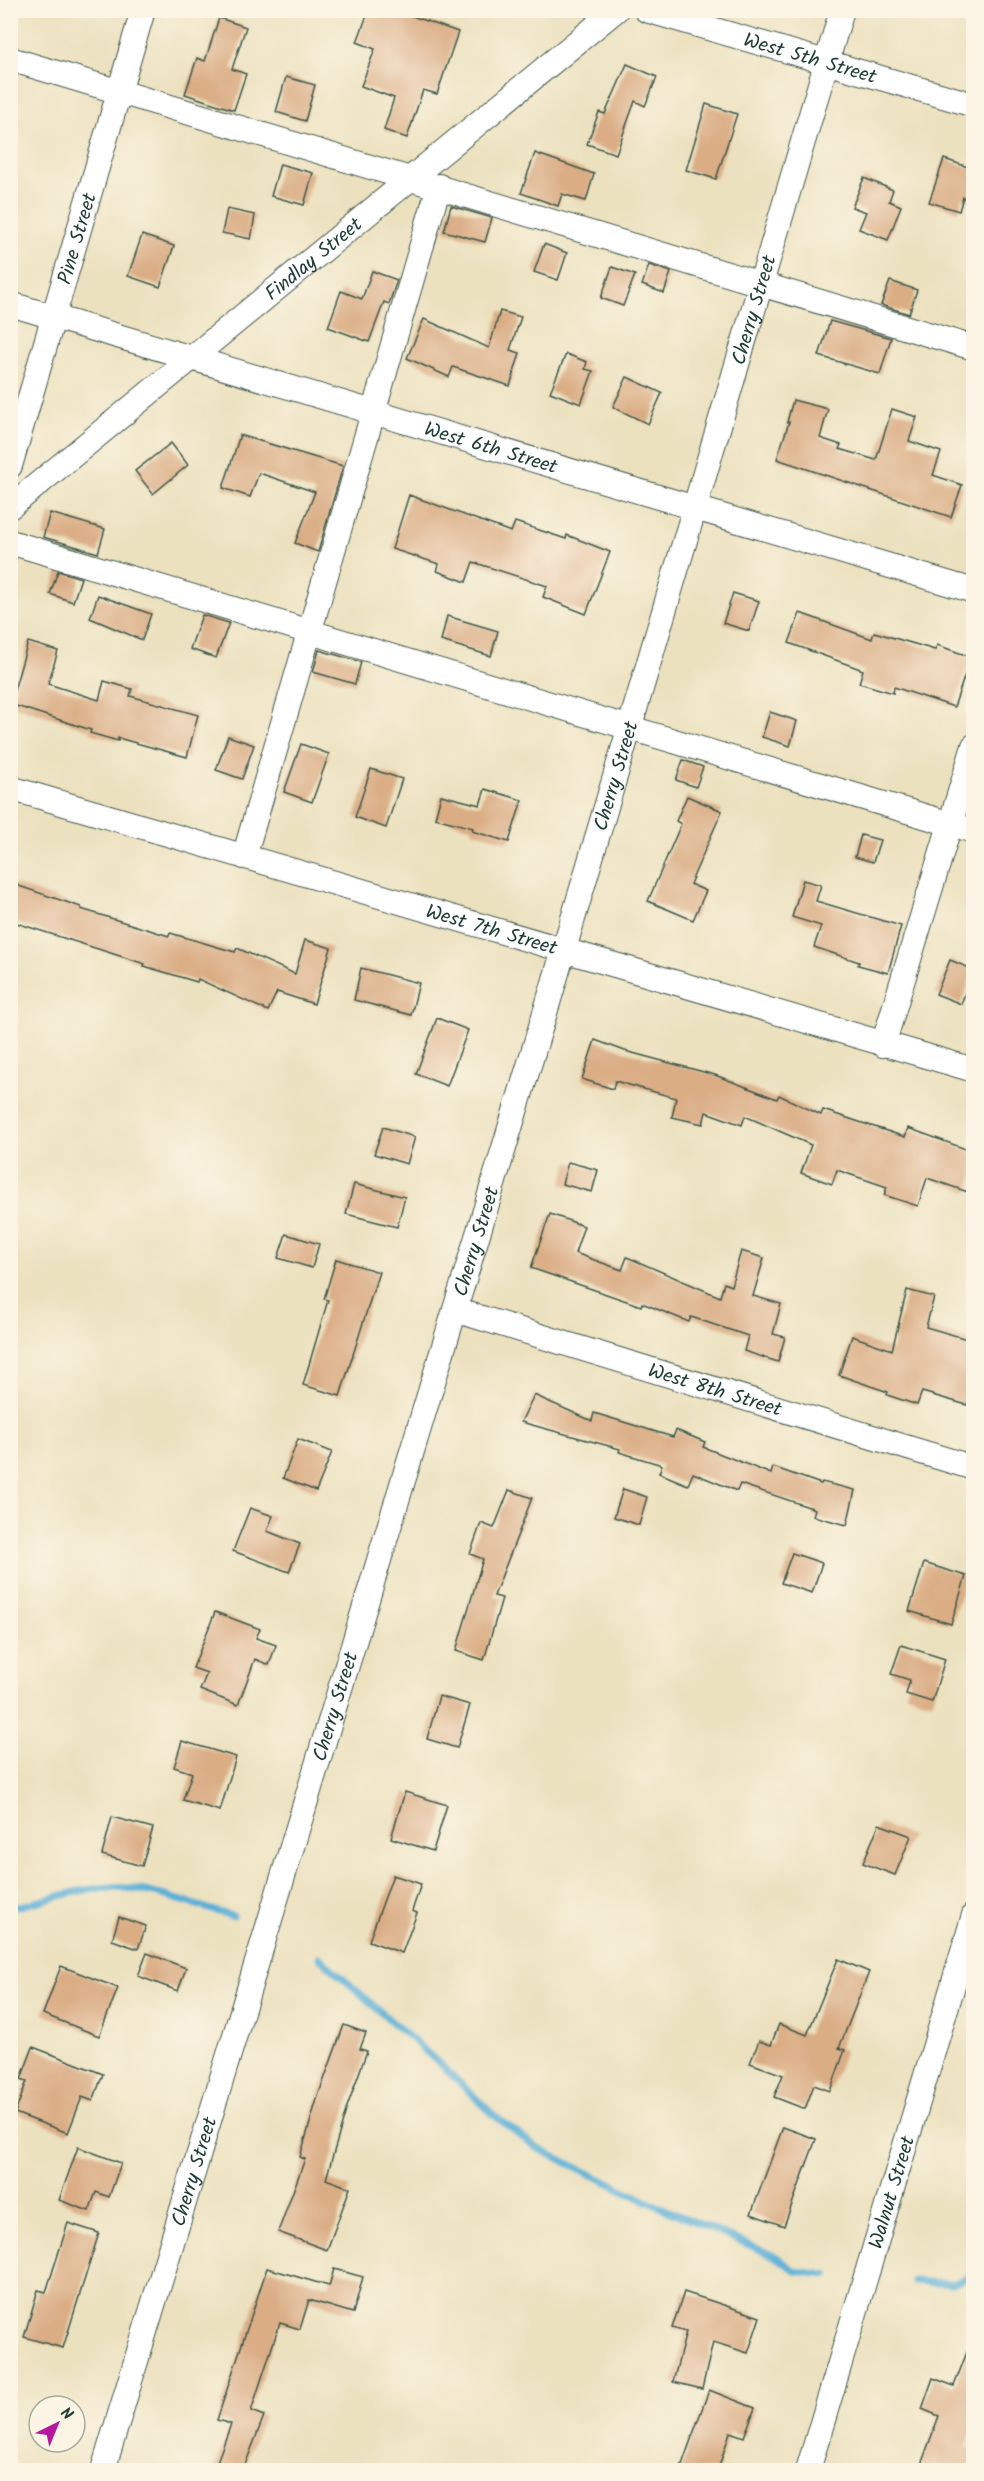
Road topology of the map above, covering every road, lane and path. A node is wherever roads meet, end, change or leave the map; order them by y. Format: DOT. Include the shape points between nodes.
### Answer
graph roads {
  1 [pos="143,10"];
  2 [pos="616,10"];
  3 [pos="646,10"];
  4 [pos="842,10"];
  5 [pos="10,59"];
  6 [pos="827,62"];
  7 [pos="119,92"];
  8 [pos="974,105"];
  9 [pos="412,178"];
  10 [pos="439,186"];
  11 [pos="762,284"];
  12 [pos="10,304"];
  13 [pos="52,316"];
  14 [pos="974,348"];
  15 [pos="194,358"];
  16 [pos="372,412"];
  17 [pos="10,466"];
  18 [pos="10,507"];
  19 [pos="696,508"];
  20 [pos="10,543"];
  21 [pos="974,591"];
  22 [pos="308,633"];
  23 [pos="630,730"];
  24 [pos="974,746"];
  25 [pos="10,788"];
  26 [pos="950,825"];
  27 [pos="974,831"];
  28 [pos="244,857"];
  29 [pos="563,951"];
  30 [pos="883,1045"];
  31 [pos="974,1070"];
  32 [pos="455,1310"];
  33 [pos="974,1468"];
  34 [pos="974,1915"];
  35 [pos="103,2470"];
  36 [pos="808,2470"];
  1 -- 7 [label="street, Pine Street"];
  2 -- 9 [label="street, Findlay Street"];
  3 -- 6 [label="street, West 5th Street"];
  4 -- 6 [label="street, Cherry Street"];
  5 -- 7 [label="street"];
  6 -- 8 [label="street, West 5th Street"];
  6 -- 11 [label="street, Cherry Street"];
  7 -- 9 [label="street"];
  7 -- 13 [label="street, Pine Street"];
  9 -- 10 [label="street"];
  9 -- 15 [label="street, Findlay Street"];
  10 -- 11 [label="street"];
  10 -- 16 [label="street"];
  11 -- 14 [label="street"];
  11 -- 19 [label="street, Cherry Street"];
  12 -- 13 [label="street, West 6th Street"];
  13 -- 15 [label="street, West 6th Street"];
  13 -- 17 [label="street, Pine Street"];
  15 -- 16 [label="street, West 6th Street"];
  15 -- 18 [label="street, Findlay Street"];
  16 -- 19 [label="street, West 6th Street"];
  16 -- 22 [label="street"];
  19 -- 21 [label="street, West 6th Street"];
  19 -- 23 [label="street, Cherry Street"];
  20 -- 22 [label="street"];
  22 -- 23 [label="street"];
  22 -- 28 [label="street"];
  23 -- 26 [label="street"];
  23 -- 29 [label="street, Cherry Street"];
  24 -- 26 [label="street"];
  25 -- 28 [label="street, West 7th Street"];
  26 -- 27 [label="street"];
  26 -- 30 [label="street"];
  28 -- 29 [label="street, West 7th Street"];
  29 -- 30 [label="street, West 7th Street"];
  29 -- 32 [label="street, Cherry Street"];
  30 -- 31 [label="street, West 7th Street"];
  32 -- 33 [label="street, West 8th Street"];
  32 -- 35 [label="street, Cherry Street"];
  34 -- 36 [label="street, Walnut Street"];
}
